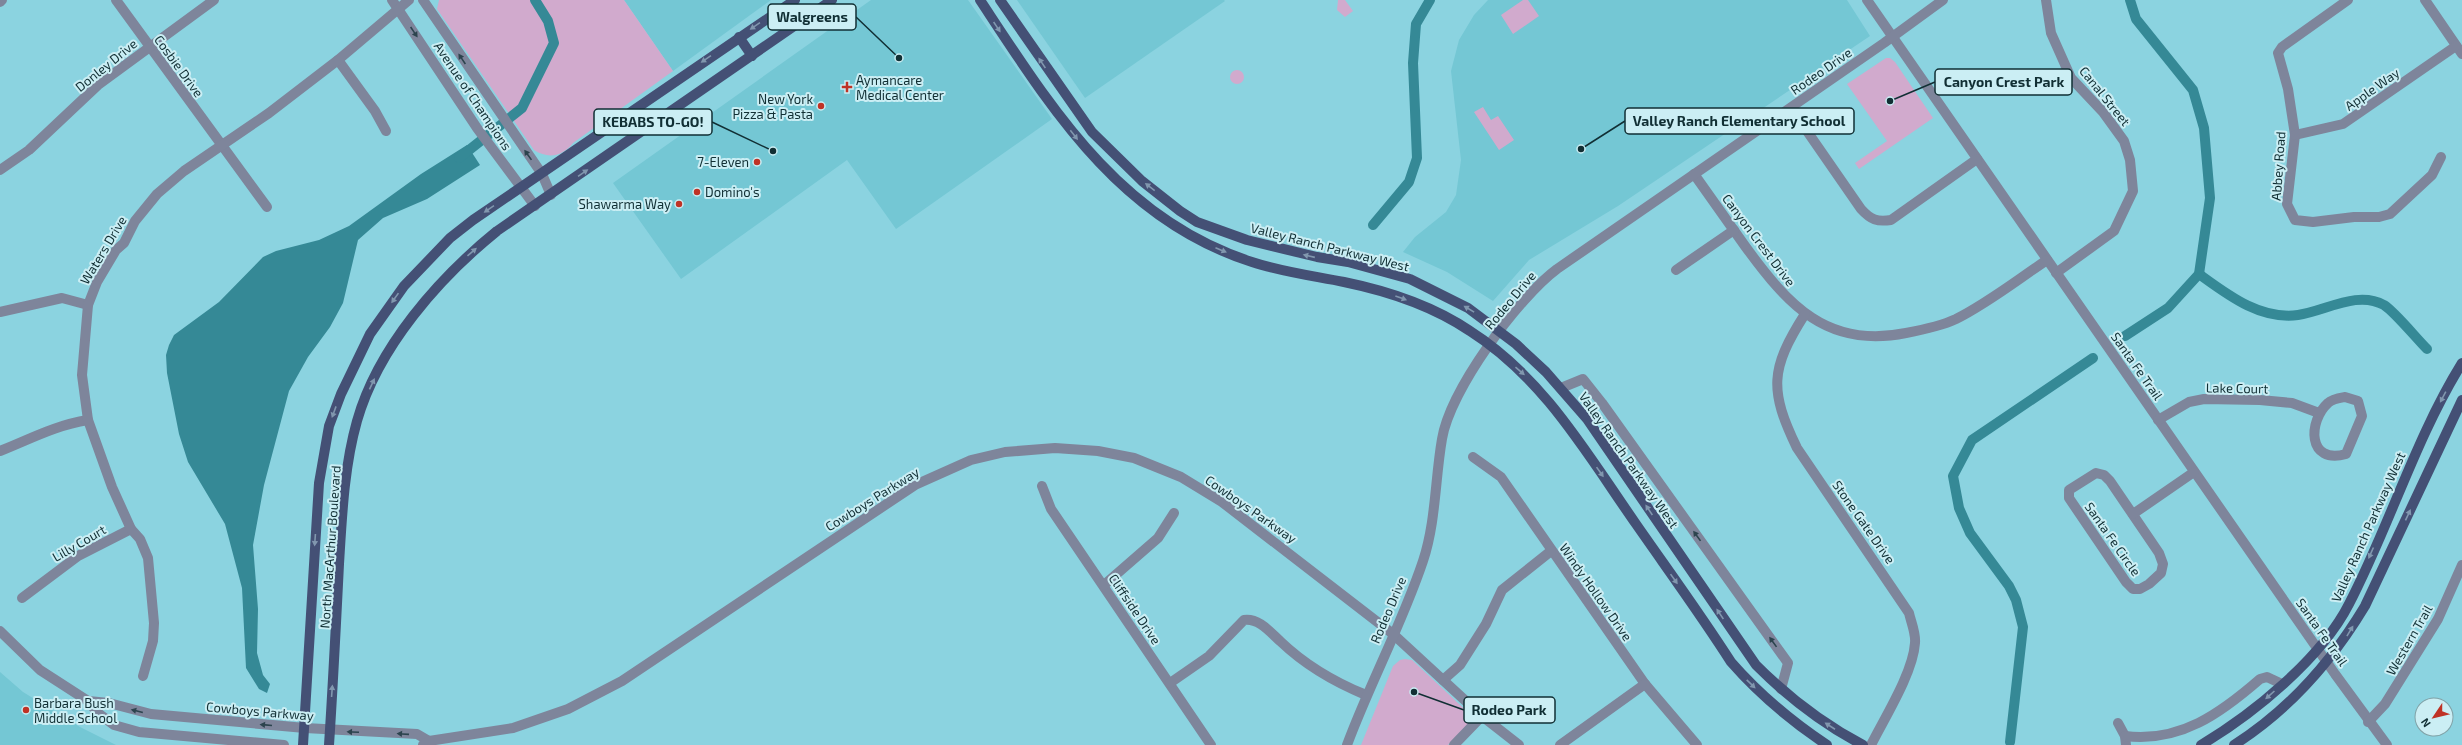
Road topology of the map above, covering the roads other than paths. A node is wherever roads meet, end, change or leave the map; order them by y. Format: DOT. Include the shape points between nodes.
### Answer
graph roads {
  1 [pos="116,0"];
  2 [pos="214,0"];
  3 [pos="409,0"];
  4 [pos="423,0"];
  5 [pos="795,0"];
  6 [pos="832,0"];
  7 [pos="980,0"];
  8 [pos="1000,0"];
  9 [pos="1867,0"];
  10 [pos="1943,0"];
  11 [pos="2046,0"];
  12 [pos="2348,0"];
  13 [pos="2427,1"];
  14 [pos="395,4"];
  15 [pos="739,37"];
  16 [pos="1893,37"];
  17 [pos="150,47"];
  18 [pos="2459,50"];
  19 [pos="752,56"];
  20 [pos="338,60"];
  21 [pos="1064,95"];
  22 [pos="1051,103"];
  23 [pos="1790,108"];
  24 [pos="386,131"];
  25 [pos="2294,134"];
  26 [pos="222,146"];
  27 [pos="2441,157"];
  28 [pos="1977,159"];
  29 [pos="0,170"];
  30 [pos="542,174"];
  31 [pos="1694,174"];
  32 [pos="521,187"];
  33 [pos="551,195"];
  34 [pos="535,206"];
  35 [pos="267,207"];
  36 [pos="1180,211"];
  37 [pos="1193,220"];
  38 [pos="1174,225"];
  39 [pos="1734,230"];
  40 [pos="1186,232"];
  41 [pos="2047,260"];
  42 [pos="1676,270"];
  43 [pos="2056,273"];
  44 [pos="88,305"];
  45 [pos="0,312"];
  46 [pos="1805,314"];
  47 [pos="1501,332"];
  48 [pos="1491,345"];
  49 [pos="2462,363"];
  50 [pos="1561,388"];
  51 [pos="2462,400"];
  52 [pos="2319,413"];
  53 [pos="88,420"];
  54 [pos="2158,420"];
  55 [pos="0,451"];
  56 [pos="1473,457"];
  57 [pos="2194,472"];
  58 [pos="1632,484"];
  59 [pos="1042,486"];
  60 [pos="1616,495"];
  61 [pos="1174,513"];
  62 [pos="2133,514"];
  63 [pos="131,529"];
  64 [pos="1552,551"];
  65 [pos="2462,565"];
  66 [pos="1104,585"];
  67 [pos="22,598"];
  68 [pos="0,631"];
  69 [pos="1392,634"];
  70 [pos="1735,636"];
  71 [pos="1720,646"];
  72 [pos="2317,648"];
  73 [pos="2327,662"];
  74 [pos="143,676"];
  75 [pos="1443,680"];
  76 [pos="1170,684"];
  77 [pos="1644,684"];
  78 [pos="2282,684"];
  79 [pos="1781,689"];
  80 [pos="1366,696"];
  81 [pos="88,701"];
  82 [pos="1482,716"];
  83 [pos="2368,722"];
  84 [pos="2118,723"];
  85 [pos="305,728"];
  86 [pos="330,730"];
  87 [pos="2126,741"];
  88 [pos="426,743"];
  89 [pos="284,745"];
  90 [pos="303,745"];
  91 [pos="329,745"];
  92 [pos="1211,745"];
  93 [pos="1347,745"];
  94 [pos="1454,745"];
  95 [pos="1519,745"];
  96 [pos="1560,745"];
  97 [pos="1698,745"];
  98 [pos="1827,745"];
  99 [pos="1864,745"];
  100 [pos="1871,745"];
  101 [pos="2201,745"];
  102 [pos="2234,745"];
  103 [pos="2387,745"];
  1 -- 17 [label="street, Cosbie Drive"];
  2 -- 17 [label="street, Donley Drive"];
  3 -- 14 [label="street, Waters Drive"];
  30 -- 4 [label="street, Avenue of Champions, one-way"];
  5 -- 15 [label="main road, North MacArthur Boulevard, one-way"];
  6 -- 19 [label="main road, North MacArthur Boulevard"];
  7 -- 22 [label="main road, one-way"];
  21 -- 8 [label="main road, Valley Ranch Parkway West, one-way"];
  9 -- 16 [label="street, Santa Fe Trail"];
  10 -- 16 [label="street, Rodeo Drive"];
  11 -- 43 [label="street, Canal Street" via="2051,33 2071,78 2103,112 2124,141 2130,160 2133,191 2114,231"];
  12 -- 25 [label="street, Abbey Road" via="2282,47 2278,53 2288,88"];
  13 -- 18 [label="street"];
  14 -- 20 [label="street, Waters Drive"];
  14 -- 32 [label="street, Avenue of Champions, one-way" via="477,128"];
  15 -- 19 [label="main road"];
  15 -- 30 [label="main road, North MacArthur Boulevard, one-way"];
  16 -- 23 [label="street, Rodeo Drive"];
  16 -- 28 [label="street, Santa Fe Trail"];
  17 -- 26 [label="street, Cosbie Drive"];
  17 -- 29 [label="street, Donley Drive" via="98,84 30,150"];
  18 -- 25 [label="street, Apple Way" via="2343,124"];
  33 -- 19 [label="main road, North MacArthur Boulevard, one-way"];
  20 -- 24 [label="street"];
  20 -- 26 [label="street, Waters Drive"];
  21 -- 22 [label="main road"];
  36 -- 21 [label="main road, Valley Ranch Parkway West, one-way" via="1110,152"];
  22 -- 38 [label="main road, one-way" via="1098,163 1136,198"];
  23 -- 28 [label="street" via="1861,209 1869,218 1878,222 1891,220"];
  23 -- 31 [label="street, Rodeo Drive"];
  25 -- 27 [label="street, Abbey Road" via="2287,204 2295,220 2313,222 2390,214 2432,175"];
  26 -- 35 [label="street, Cosbie Drive"];
  26 -- 44 [label="street, Waters Drive" via="184,171 157,194 135,221 124,243 116,250 97,282"];
  28 -- 41 [label="street, Santa Fe Trail"];
  30 -- 32 [label="main road, North MacArthur Boulevard"];
  30 -- 33 [label="street, Avenue of Champions"];
  31 -- 39 [label="street, Canyon Crest Drive"];
  31 -- 47 [label="street, Rodeo Drive" via="1543,280"];
  32 -- 34 [label="street, Avenue of Champions"];
  32 -- 85 [label="main road, North MacArthur Boulevard, one-way" via="450,238 404,286 370,334 341,394 329,426 319,483"];
  33 -- 34 [label="main road, North MacArthur Boulevard"];
  86 -- 34 [label="main road, North MacArthur Boulevard, one-way" via="346,473 357,420 370,387 402,332 445,279 470,253"];
  36 -- 37 [label="main road, Valley Ranch Parkway West"];
  36 -- 38 [label="main road"];
  37 -- 40 [label="main road"];
  47 -- 37 [label="main road, Valley Ranch Parkway West, one-way" via="1480,316 1410,279 1348,262 1262,245"];
  38 -- 40 [label="main road"];
  39 -- 42 [label="street"];
  39 -- 46 [label="street, Canyon Crest Drive" via="1768,277 1787,299"];
  40 -- 48 [label="main road, one-way" via="1252,262 1378,289 1445,316"];
  41 -- 43 [label="street, Santa Fe Trail"];
  41 -- 46 [label="street, Canyon Crest Drive" via="1954,320 1918,331 1887,337 1852,334 1830,328"];
  43 -- 54 [label="street, Santa Fe Trail"];
  44 -- 45 [label="street" via="62,298"];
  44 -- 53 [label="street, Waters Drive" via="82,371"];
  46 -- 100 [label="street, Stone Gate Drive" via="1787,343 1777,379 1785,422 1797,448 1909,613 1914,633 1911,665"];
  47 -- 48 [label="street, Rodeo Drive"];
  47 -- 50 [label="main road, Valley Ranch Parkway West"];
  48 -- 60 [label="main road, one-way" via="1540,390 1562,416"];
  48 -- 69 [label="street, Rodeo Drive" via="1469,375 1444,427 1431,523 1423,560"];
  49 -- 72 [label="main road, Valley Ranch Parkway West, one-way" via="2424,434 2348,605"];
  50 -- 58 [label="main road, Valley Ranch Parkway West" via="1588,419"];
  79 -- 50 [label="street, one-way" via="1788,662 1602,403 1583,379"];
  73 -- 51 [label="main road, one-way" via="2365,606"];
  52 -- 52 [label="street" via="2315,432 2318,448 2329,457 2346,454 2362,416 2358,401 2345,396 2333,399"];
  52 -- 54 [label="street, Lake Court" via="2292,403 2204,400 2189,402"];
  53 -- 55 [label="street" via="52,428"];
  53 -- 63 [label="street, Waters Drive" via="112,487"];
  54 -- 57 [label="street, Santa Fe Trail"];
  56 -- 64 [label="street, Windy Hollow Drive" via="1501,477"];
  57 -- 62 [label="street"];
  57 -- 72 [label="street, Santa Fe Trail"];
  58 -- 60 [label="main road"];
  70 -- 58 [label="main road, Valley Ranch Parkway West, one-way"];
  59 -- 66 [label="street, Cliffside Drive" via="1051,509"];
  60 -- 71 [label="main road, one-way"];
  61 -- 66 [label="street" via="1158,538"];
  62 -- 62 [label="street, Santa Fe Circle" via="2104,475 2096,473 2069,490 2069,498 2126,582 2133,589 2140,589 2161,573 2163,564 2159,552"];
  63 -- 67 [label="street, Lilly Court" via="78,556"];
  63 -- 74 [label="street, Waters Drive" via="140,539 148,558 154,599 153,641"];
  64 -- 75 [label="street" via="1502,590 1486,624 1460,665"];
  64 -- 77 [label="street, Windy Hollow Drive"];
  65 -- 83 [label="street, Western Trail" via="2438,619 2385,704"];
  66 -- 76 [label="street, Cliffside Drive"];
  68 -- 81 [label="street, Cowboys Parkway" via="40,670"];
  69 -- 75 [label="street, Cowboys Parkway"];
  69 -- 80 [label="street, Rodeo Drive"];
  69 -- 88 [label="street, Cowboys Parkway" via="1222,502 1181,477 1134,458 1098,451 1055,448 1005,452 963,463 915,485 622,681 568,709 513,728"];
  70 -- 71 [label="main road"];
  70 -- 79 [label="main road, Valley Ranch Parkway West" via="1756,665"];
  71 -- 98 [label="main road, one-way" via="1736,668 1761,694 1798,726"];
  72 -- 73 [label="street, Santa Fe Trail"];
  72 -- 78 [label="main road, Valley Ranch Parkway West"];
  73 -- 83 [label="street, Santa Fe Trail"];
  73 -- 102 [label="main road" via="2263,725"];
  75 -- 82 [label="street, Cowboys Parkway"];
  76 -- 80 [label="street" via="1209,656 1244,620 1251,619 1265,627 1326,676"];
  76 -- 92 [label="street, Cliffside Drive"];
  77 -- 96 [label="street"];
  77 -- 97 [label="street, Windy Hollow Drive"];
  78 -- 87 [label="street" via="2267,677 2260,679 2218,713 2181,731"];
  78 -- 101 [label="main road, Valley Ranch Parkway West, one-way" via="2255,709"];
  99 -- 79 [label="main road, Valley Ranch Parkway West, one-way" via="1828,725"];
  80 -- 93 [label="street, Rodeo Drive"];
  85 -- 81 [label="street, Cowboys Parkway, one-way" via="151,714 109,703"];
  81 -- 89 [label="street, Cowboys Parkway" via="98,713 114,725 138,732"];
  82 -- 94 [label="street"];
  82 -- 95 [label="street, Cowboys Parkway"];
  83 -- 103 [label="street, Santa Fe Trail"];
  84 -- 87 [label="street"];
  85 -- 86 [label="street, Cowboys Parkway"];
  85 -- 90 [label="main road, North MacArthur Boulevard"];
  88 -- 86 [label="street, Cowboys Parkway, one-way" via="417,734"];
  86 -- 91 [label="main road, North MacArthur Boulevard"];
}
